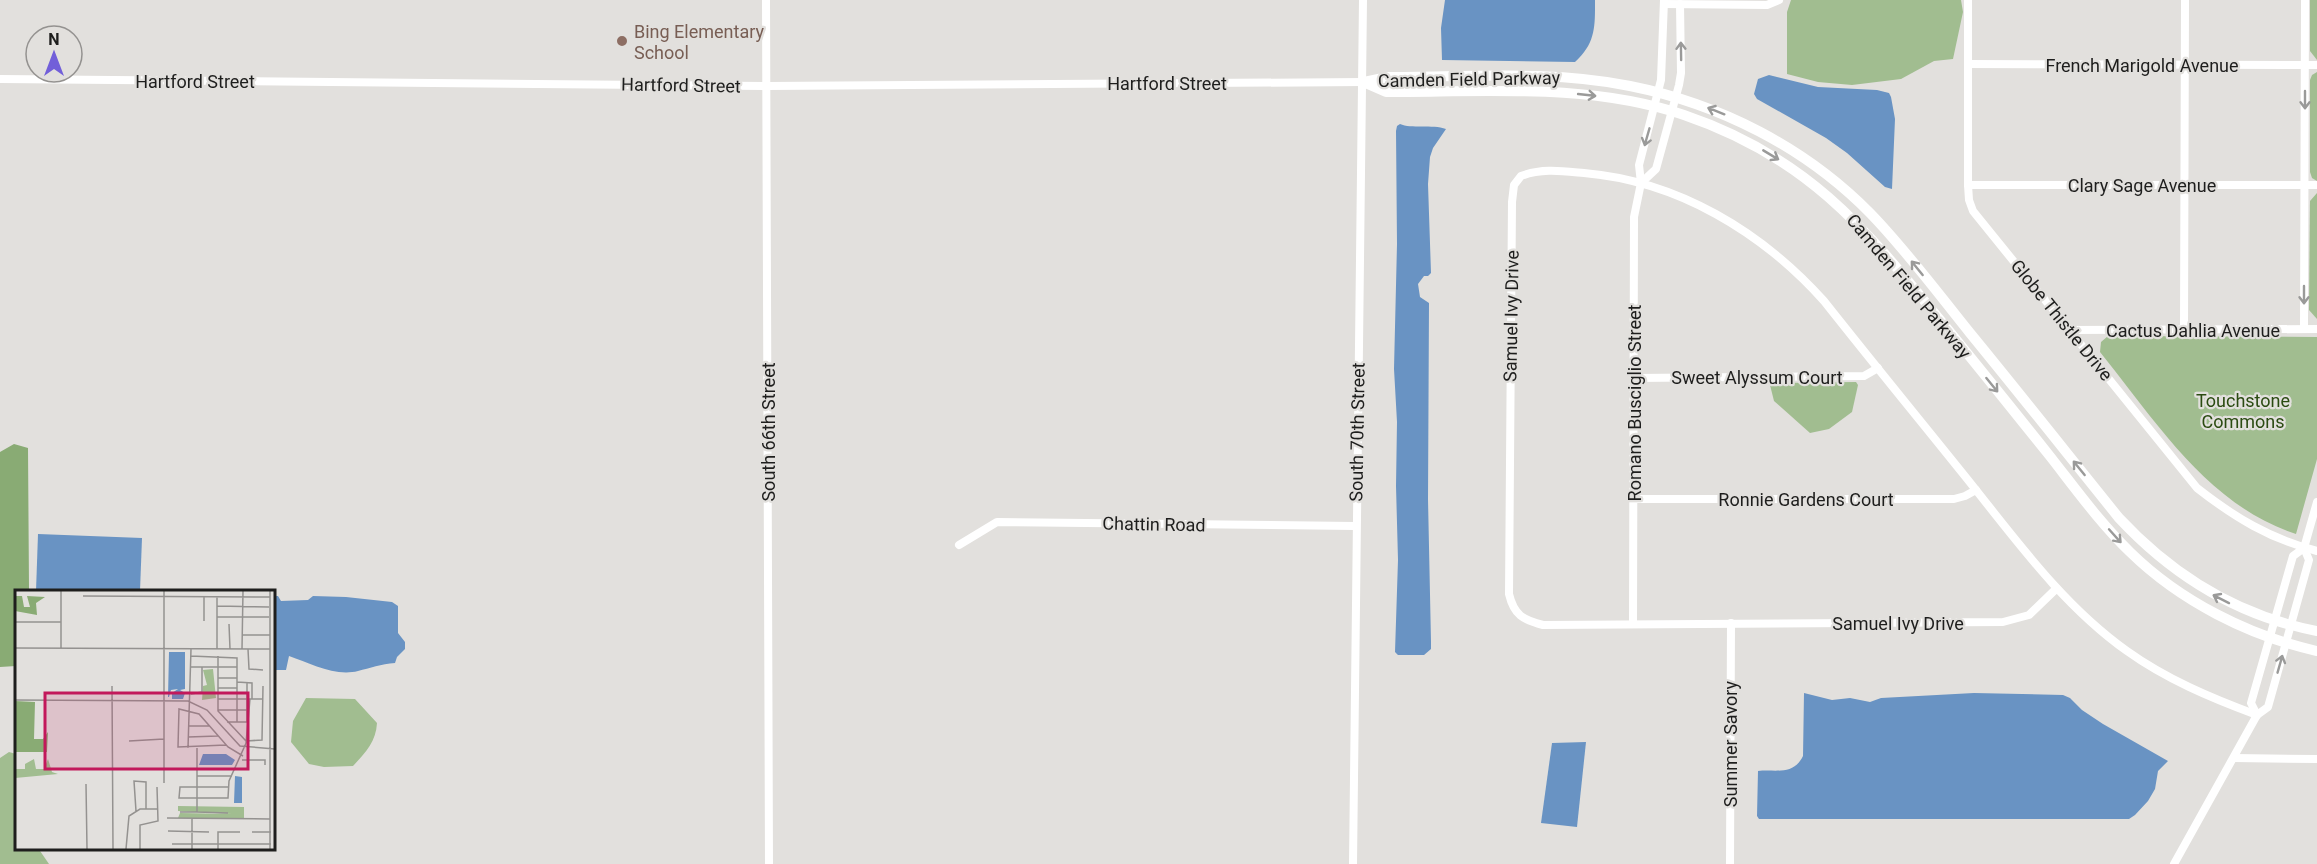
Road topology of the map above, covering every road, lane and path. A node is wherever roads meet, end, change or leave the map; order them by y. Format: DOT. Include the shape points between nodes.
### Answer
graph roads {
  1 [pos="766,0"];
  2 [pos="1363,0"];
  3 [pos="1779,0"];
  4 [pos="1968,0"];
  5 [pos="2185,0"];
  6 [pos="2305,0"];
  7 [pos="1664,2"];
  8 [pos="1680,4"];
  9 [pos="1968,64"];
  10 [pos="2185,65"];
  11 [pos="2305,65"];
  12 [pos="2317,65"];
  13 [pos="0,79"];
  14 [pos="1363,82"];
  15 [pos="768,86"];
  16 [pos="1659,92"];
  17 [pos="1676,97"];
  18 [pos="1655,106"];
  19 [pos="1672,111"];
  20 [pos="1641,183"];
  21 [pos="1968,185"];
  22 [pos="2185,185"];
  23 [pos="2304,185"];
  24 [pos="2317,185"];
  25 [pos="2304,329"];
  26 [pos="2317,329"];
  27 [pos="2070,330"];
  28 [pos="2184,330"];
  29 [pos="1878,368"];
  30 [pos="1634,378"];
  31 [pos="1976,490"];
  32 [pos="1633,499"];
  33 [pos="2317,502"];
  34 [pos="1355,526"];
  35 [pos="959,545"];
  36 [pos="2304,548"];
  37 [pos="2317,551"];
  38 [pos="2057,588"];
  39 [pos="2276,621"];
  40 [pos="1731,623"];
  41 [pos="1633,624"];
  42 [pos="2291,625"];
  43 [pos="2317,631"];
  44 [pos="2271,637"];
  45 [pos="2286,643"];
  46 [pos="2317,651"];
  47 [pos="2257,715"];
  48 [pos="2235,758"];
  49 [pos="2317,759"];
  50 [pos="769,864"];
  51 [pos="1353,864"];
  52 [pos="1730,864"];
  53 [pos="2175,864"];
  1 -- 15 [label="street, South 66th Street"];
  2 -- 14 [label="street, South 70th Street"];
  3 -- 8 [label="street" via="1767,5"];
  4 -- 9 [label="street, Globe Thistle Drive"];
  5 -- 10 [label="street"];
  6 -- 11 [label="street"];
  7 -- 8 [label="street, Romano Busciglio Street"];
  7 -- 16 [label="street, Romano Busciglio Street"];
  17 -- 8 [label="street, Romano Busciglio Street, one-way" via="1681,73"];
  9 -- 10 [label="street, French Marigold Avenue"];
  9 -- 21 [label="street, Globe Thistle Drive"];
  10 -- 11 [label="street, French Marigold Avenue"];
  10 -- 22 [label="street"];
  11 -- 12 [label="street, French Marigold Avenue"];
  11 -- 23 [label="street, one-way"];
  13 -- 15 [label="street, Hartford Street"];
  14 -- 15 [label="street, Hartford Street"];
  14 -- 16 [label="street, Camden Field Parkway" via="1388,77 1569,78"];
  14 -- 18 [label="street, Camden Field Parkway, one-way" via="1386,92 1559,92"];
  14 -- 34 [label="street, South 70th Street"];
  15 -- 50 [label="street, South 66th Street"];
  16 -- 17 [label="street, Camden Field Parkway"];
  16 -- 18 [label="street, Romano Busciglio Street"];
  17 -- 19 [label="street, Romano Busciglio Street"];
  39 -- 17 [label="street, Camden Field Parkway, one-way" via="2202,588 2142,542 1896,241 1844,189 1759,130"];
  18 -- 19 [label="street, Camden Field Parkway"];
  18 -- 20 [label="street, Romano Busciglio Street, one-way" via="1639,165"];
  19 -- 20 [label="street, Romano Busciglio Street" via="1656,169"];
  19 -- 44 [label="street, Camden Field Parkway, one-way" via="1762,150 1842,207 1881,248 2127,549 2190,599"];
  20 -- 29 [label="street, Samuel Ivy Drive" via="1696,204 1761,242 1811,286"];
  20 -- 30 [label="street, Romano Busciglio Street" via="1634,217"];
  20 -- 41 [label="street, Samuel Ivy Drive" via="1599,174 1533,171 1521,176 1514,185 1512,202 1512,607 1526,621 1543,625"];
  21 -- 22 [label="street, Clary Sage Avenue"];
  21 -- 27 [label="street, Globe Thistle Drive" via="1973,211"];
  22 -- 23 [label="street, Clary Sage Avenue"];
  22 -- 28 [label="street"];
  23 -- 24 [label="street, Clary Sage Avenue"];
  23 -- 25 [label="street, one-way"];
  25 -- 26 [label="street, Cactus Dahlia Avenue"];
  25 -- 28 [label="street, Cactus Dahlia Avenue"];
  27 -- 28 [label="street, Cactus Dahlia Avenue"];
  27 -- 36 [label="street, Globe Thistle Drive" via="2197,488 2242,521"];
  29 -- 30 [label="street, Sweet Alyssum Court" via="1864,376"];
  29 -- 31 [label="street, Samuel Ivy Drive"];
  30 -- 32 [label="street, Romano Busciglio Street"];
  31 -- 32 [label="street, Ronnie Gardens Court" via="1954,499"];
  31 -- 38 [label="street, Samuel Ivy Drive"];
  32 -- 41 [label="street, Romano Busciglio Street"];
  33 -- 36 [label="street"];
  34 -- 35 [label="street, Chattin Road" via="998,522"];
  34 -- 51 [label="street, South 70th Street"];
  36 -- 37 [label="street, Globe Thistle Drive"];
  36 -- 39 [label="street" via="2293,556"];
  36 -- 42 [label="street" via="2309,560"];
  38 -- 40 [label="street, Samuel Ivy Drive" via="2029,615 2003,622"];
  38 -- 47 [label="street, Samuel Ivy Drive" via="2096,627 2144,662 2209,696"];
  39 -- 42 [label="street, Camden Field Parkway"];
  39 -- 44 [label="street"];
  40 -- 41 [label="street, Samuel Ivy Drive"];
  40 -- 52 [label="street, Summer Savory"];
  42 -- 43 [label="street, Camden Field Parkway"];
  42 -- 45 [label="street"];
  44 -- 45 [label="street, Camden Field Parkway"];
  44 -- 47 [label="street" via="2251,703"];
  45 -- 46 [label="street, Camden Field Parkway"];
  47 -- 45 [label="street, one-way" via="2268,707"];
  47 -- 48 [label="street"];
  48 -- 49 [label="street"];
  48 -- 53 [label="street"];
}
